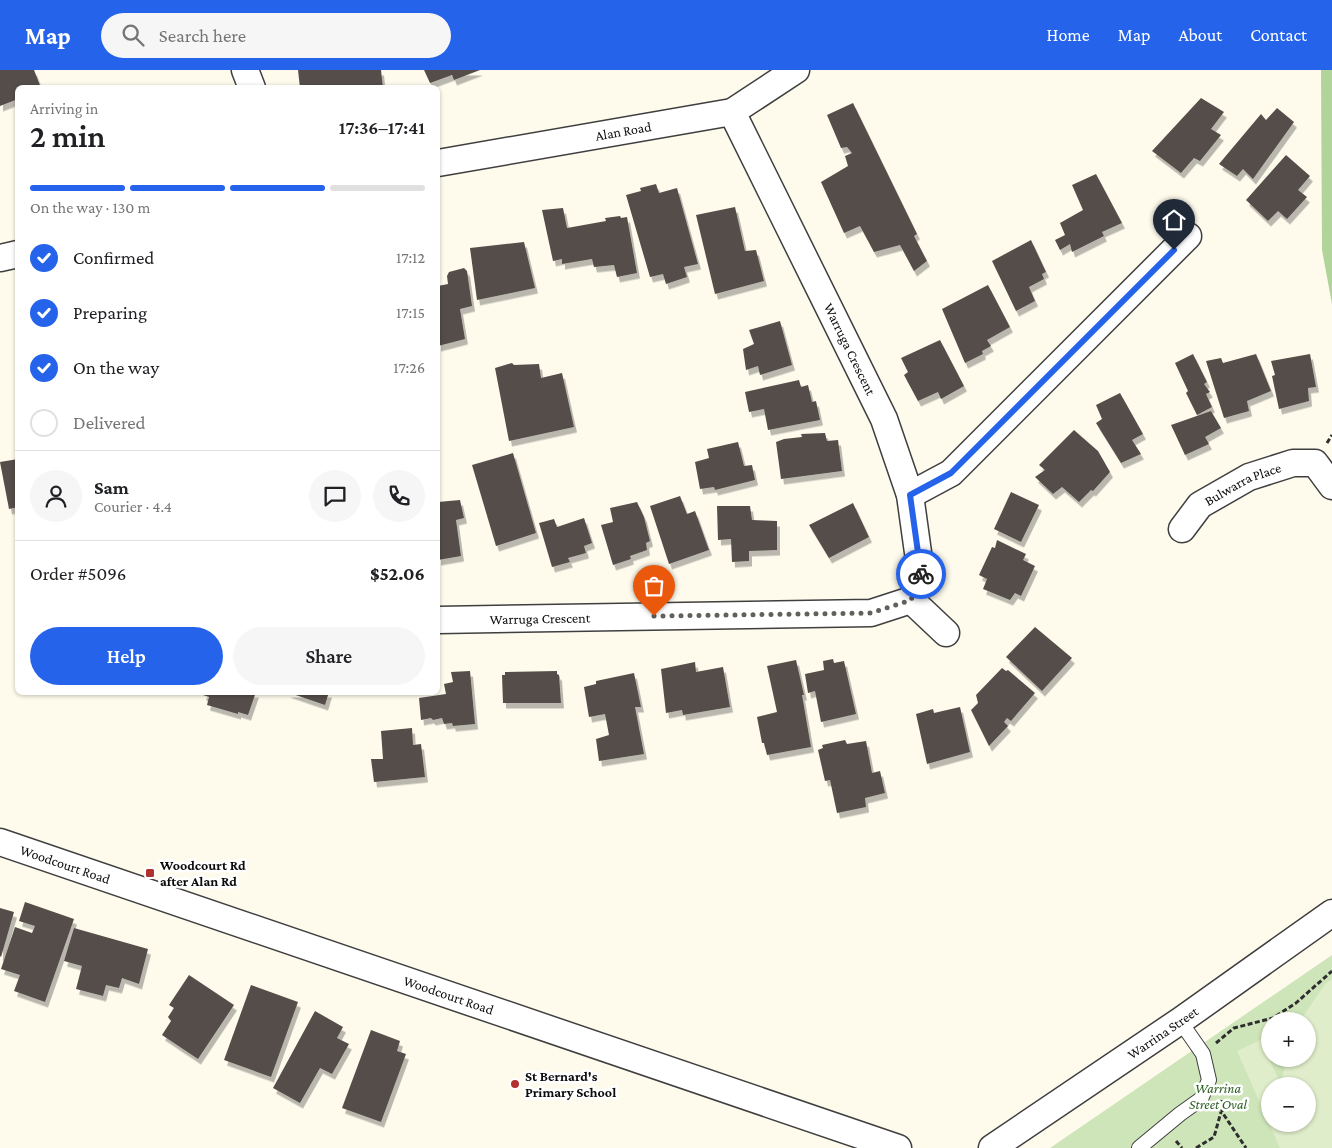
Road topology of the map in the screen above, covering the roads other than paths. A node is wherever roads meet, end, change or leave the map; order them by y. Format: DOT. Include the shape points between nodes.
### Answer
graph roads {
  1 [pos="245,70"];
  2 [pos="796,70"];
  3 [pos="251,85"];
  4 [pos="732,112"];
  5 [pos="440,163"];
  6 [pos="1188,236"];
  7 [pos="15,255"];
  8 [pos="0,258"];
  9 [pos="1332,486"];
  10 [pos="910,495"];
  11 [pos="1182,528"];
  12 [pos="911,600"];
  13 [pos="440,620"];
  14 [pos="946,633"];
  15 [pos="0,842"];
  16 [pos="1332,913"];
  17 [pos="1180,1021"];
  18 [pos="898,1148"];
  19 [pos="992,1148"];
  20 [pos="1139,1148"];
  1 -- 3 [label="street"];
  2 -- 4 [label="street, Alan Road"];
  4 -- 5 [label="street, Alan Road"];
  4 -- 10 [label="street, Warruga Crescent" via="884,419"];
  6 -- 10 [label="street" via="951,473"];
  7 -- 8 [label="street"];
  9 -- 11 [label="street, Bulwarra Place" via="1315,463 1293,463 1249,477 1200,505"];
  10 -- 12 [label="street, Warruga Crescent" via="921,574"];
  12 -- 13 [label="street, Warruga Crescent" via="871,613"];
  12 -- 14 [label="street"];
  15 -- 18 [label="street, Woodcourt Road"];
  16 -- 17 [label="street, Warrina Street"];
  17 -- 19 [label="street, Warrina Street"];
  17 -- 20 [label="lane" via="1203,1054 1209,1080 1202,1099"];
}
